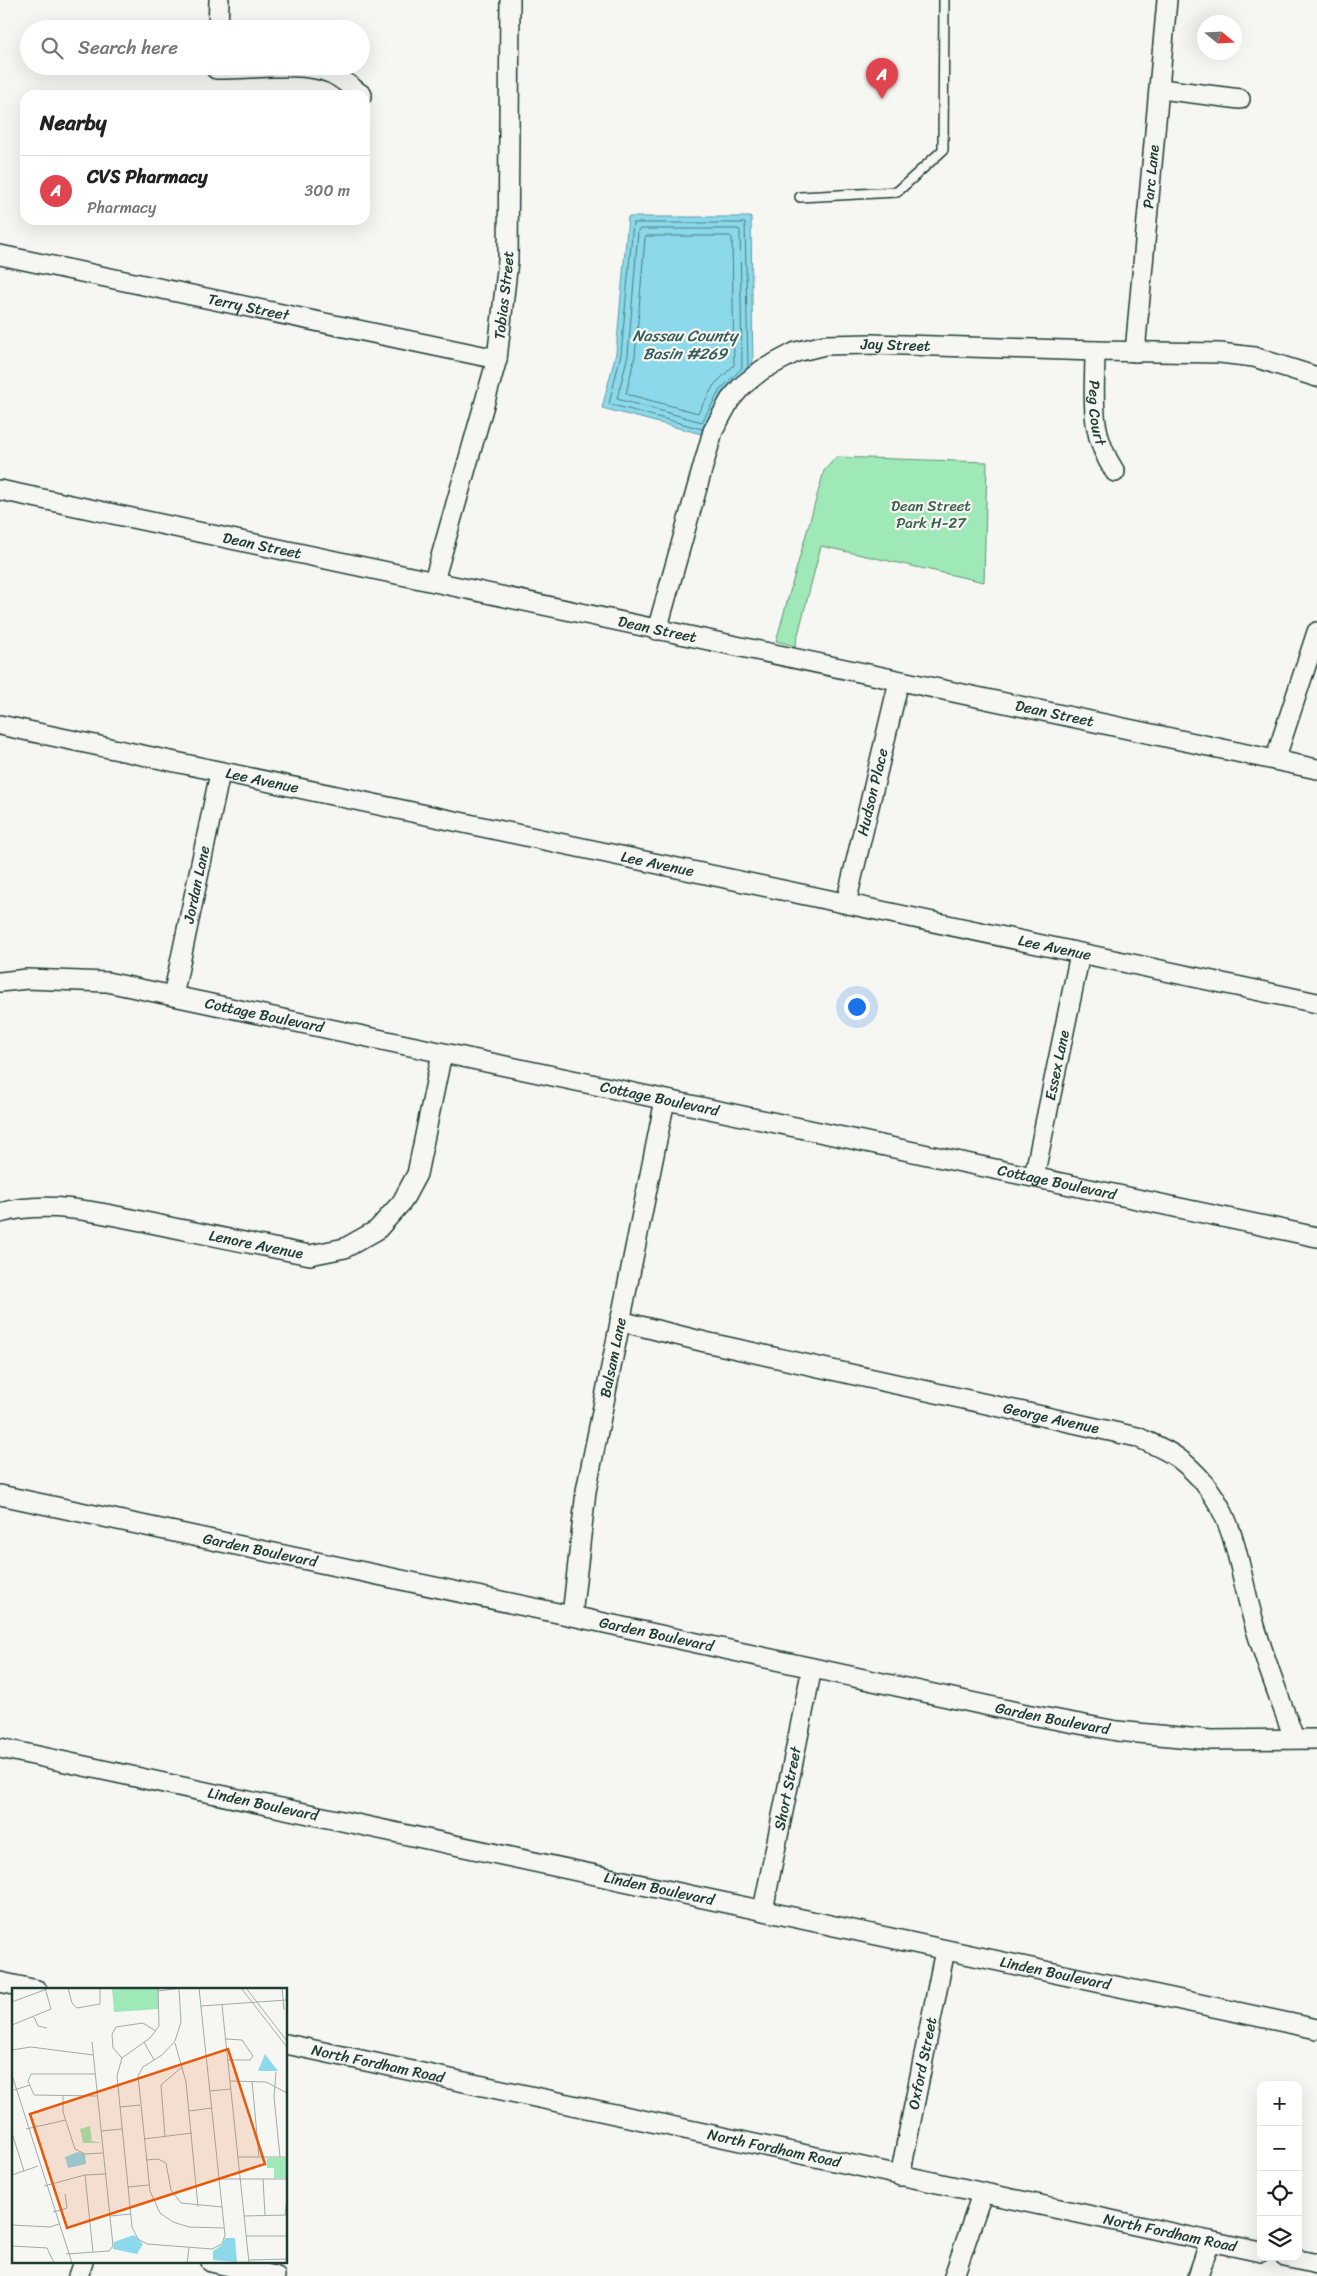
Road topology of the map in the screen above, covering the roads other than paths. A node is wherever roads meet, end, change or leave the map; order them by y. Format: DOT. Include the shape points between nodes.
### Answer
graph roads {
  1 [pos="219,0"];
  2 [pos="510,0"];
  3 [pos="944,0"];
  4 [pos="1167,0"];
  5 [pos="218,20"];
  6 [pos="333,75"];
  7 [pos="1161,89"];
  8 [pos="355,90"];
  9 [pos="1240,99"];
  10 [pos="800,197"];
  11 [pos="0,255"];
  12 [pos="1095,352"];
  13 [pos="1135,352"];
  14 [pos="497,359"];
  15 [pos="1317,377"];
  16 [pos="1115,472"];
  17 [pos="0,490"];
  18 [pos="434,581"];
  19 [pos="658,630"];
  20 [pos="1317,632"];
  21 [pos="899,681"];
  22 [pos="0,725"];
  23 [pos="1274,760"];
  24 [pos="1317,769"];
  25 [pos="220,773"];
  26 [pos="846,903"];
  27 [pos="1080,954"];
  28 [pos="0,982"];
  29 [pos="173,996"];
  30 [pos="1317,1003"];
  31 [pos="442,1053"];
  32 [pos="665,1100"];
  33 [pos="1034,1177"];
  34 [pos="0,1213"];
  35 [pos="1317,1238"];
  36 [pos="620,1321"];
  37 [pos="0,1496"];
  38 [pos="572,1616"];
  39 [pos="812,1668"];
  40 [pos="1294,1738"];
  41 [pos="1317,1739"];
  42 [pos="0,1748"];
  43 [pos="763,1910"];
  44 [pos="945,1950"];
  45 [pos="0,1982"];
  46 [pos="28,1988"];
  47 [pos="1317,2029"];
  48 [pos="288,2044"];
  49 [pos="900,2176"];
  50 [pos="982,2194"];
  51 [pos="1210,2241"];
  52 [pos="1257,2251"];
  53 [pos="1302,2261"];
  54 [pos="82,2264"];
  55 [pos="220,2264"];
  56 [pos="1317,2264"];
  57 [pos="78,2276"];
  58 [pos="275,2276"];
  59 [pos="954,2276"];
  60 [pos="1198,2276"];
  1 -- 5 [label="street"];
  2 -- 14 [label="street, Tobias Street" via="508,261"];
  3 -- 10 [label="lane" via="943,150 897,192"];
  4 -- 7 [label="street, Parc Lane"];
  6 -- 8 [label="street"];
  7 -- 9 [label="street"];
  7 -- 13 [label="street, Parc Lane"];
  11 -- 14 [label="street, Terry Street"];
  12 -- 13 [label="street, Jay Street"];
  12 -- 16 [label="street, Peg Court" via="1095,426 1107,460"];
  12 -- 19 [label="street, Jay Street" via="825,345 796,352 762,370 730,400 713,431"];
  13 -- 15 [label="street, Jay Street" via="1220,353 1254,357"];
  14 -- 18 [label="street, Tobias Street"];
  17 -- 18 [label="street, Dean Street"];
  18 -- 19 [label="street, Dean Street"];
  19 -- 21 [label="street, Dean Street"];
  20 -- 23 [label="street"];
  21 -- 23 [label="street, Dean Street"];
  21 -- 26 [label="street, Hudson Place"];
  22 -- 25 [label="street, Lee Avenue"];
  23 -- 24 [label="street, Dean Street"];
  25 -- 26 [label="street, Lee Avenue"];
  25 -- 29 [label="street, Jordan Lane"];
  26 -- 27 [label="street, Lee Avenue"];
  27 -- 30 [label="street, Lee Avenue"];
  27 -- 33 [label="street, Essex Lane"];
  28 -- 29 [label="street, Cottage Boulevard" via="27,979 107,982"];
  29 -- 31 [label="street, Cottage Boulevard"];
  31 -- 32 [label="street, Cottage Boulevard"];
  31 -- 34 [label="street, Lenore Avenue" via="417,1174 402,1202 377,1230 345,1248 310,1255 101,1214 54,1208"];
  32 -- 33 [label="street, Cottage Boulevard"];
  32 -- 36 [label="street, Balsam Lane"];
  33 -- 35 [label="street, Cottage Boulevard"];
  36 -- 38 [label="street, Balsam Lane" via="586,1491"];
  36 -- 40 [label="street, George Avenue" via="1137,1437 1177,1457 1210,1491 1230,1527 1253,1619"];
  37 -- 38 [label="street, Garden Boulevard"];
  38 -- 39 [label="street, Garden Boulevard"];
  39 -- 40 [label="street, Garden Boulevard" via="1117,1731 1211,1740"];
  39 -- 43 [label="street, Short Street"];
  40 -- 41 [label="street, Garden Boulevard"];
  42 -- 43 [label="street, Linden Boulevard"];
  43 -- 44 [label="street, Linden Boulevard"];
  44 -- 47 [label="street, Linden Boulevard"];
  44 -- 49 [label="street, Oxford Street"];
  45 -- 46 [label="street"];
  48 -- 49 [label="street, North Fordham Road"];
  49 -- 50 [label="street, North Fordham Road"];
  50 -- 51 [label="street, North Fordham Road"];
  50 -- 59 [label="street"];
  51 -- 52 [label="street, North Fordham Road"];
  51 -- 60 [label="street"];
  53 -- 56 [label="street"];
  54 -- 57 [label="street"];
  55 -- 58 [label="street"];
}
